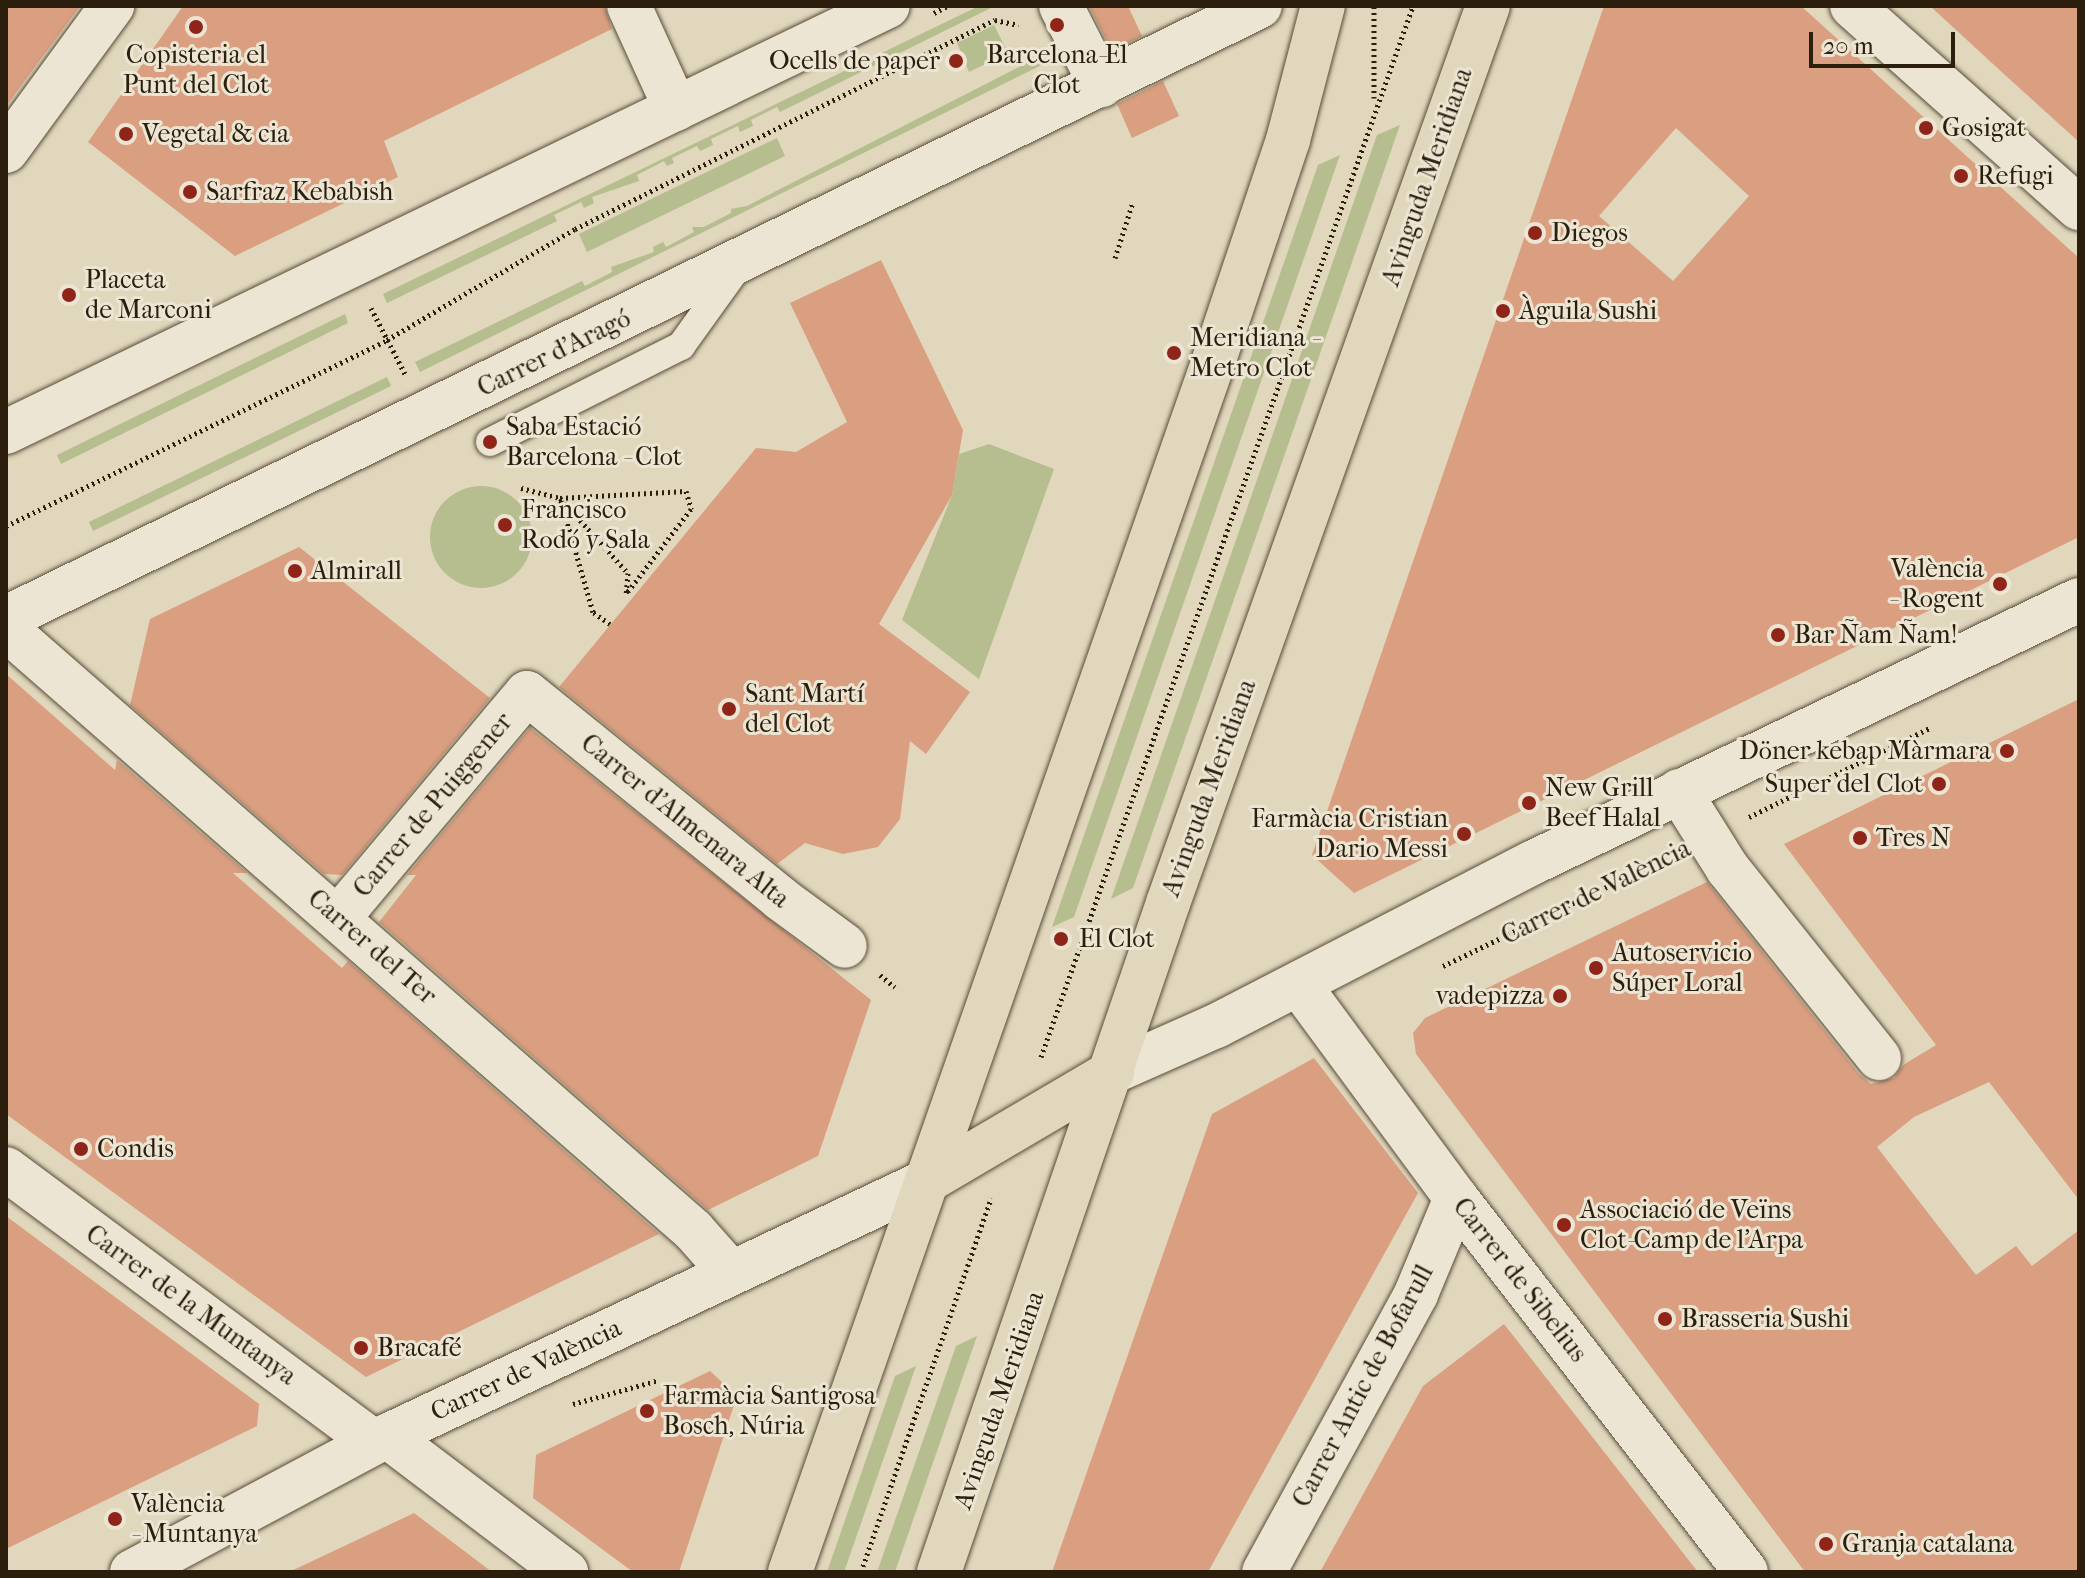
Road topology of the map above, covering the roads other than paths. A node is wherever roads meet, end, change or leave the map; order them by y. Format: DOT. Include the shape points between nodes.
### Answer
graph roads {
  1 [pos="112,6"];
  2 [pos="629,6"];
  3 [pos="888,6"];
  4 [pos="1260,6"];
  5 [pos="1323,6"];
  6 [pos="1488,6"];
  7 [pos="1852,6"];
  8 [pos="1047,13"];
  9 [pos="1101,85"];
  10 [pos="676,109"];
  11 [pos="10,138"];
  12 [pos="2079,208"];
  13 [pos="743,261"];
  14 [pos="6,432"];
  15 [pos="490,442"];
  16 [pos="2079,600"];
  17 [pos="6,618"];
  18 [pos="6,629"];
  19 [pos="527,693"];
  20 [pos="1679,791"];
  21 [pos="339,917"];
  22 [pos="845,946"];
  23 [pos="1299,985"];
  24 [pos="1879,1058"];
  25 [pos="1112,1072"];
  26 [pos="6,1169"];
  27 [pos="927,1181"];
  28 [pos="1456,1198"];
  29 [pos="731,1273"];
  30 [pos="380,1439"];
  31 [pos="132,1572"];
  32 [pos="566,1572"];
  33 [pos="790,1572"];
  34 [pos="939,1572"];
  35 [pos="1264,1572"];
  36 [pos="1746,1572"];
  1 -- 11 [label="street"];
  2 -- 10 [label="street"];
  3 -- 10 [label="street"];
  4 -- 9 [label="street, Carrer d'Aragó"];
  5 -- 27 [label="main road" via="1288,140 1239,287"];
  6 -- 25 [label="main road, Avinguda Meridiana"];
  7 -- 12 [label="street"];
  8 -- 9 [label="street"];
  9 -- 13 [label="street, Carrer d'Aragó"];
  10 -- 14 [label="street"];
  13 -- 15 [label="lane" via="681,346"];
  13 -- 17 [label="street, Carrer d'Aragó"];
  16 -- 20 [label="street, Carrer de València"];
  18 -- 21 [label="street, Carrer del Ter"];
  19 -- 21 [label="street, Carrer de Puiggener"];
  19 -- 22 [label="street, Carrer d'Almenara Alta"];
  20 -- 23 [label="street, Carrer de València"];
  20 -- 24 [label="street" via="1728,869"];
  21 -- 29 [label="street, Carrer del Ter" via="693,1230"];
  23 -- 25 [label="street, Carrer de València"];
  23 -- 28 [label="street, Carrer de Sibelius"];
  25 -- 27 [label="main road"];
  25 -- 34 [label="main road, Avinguda Meridiana"];
  26 -- 30 [label="street, Carrer de la Muntanya"];
  27 -- 29 [label="street, Carrer de València"];
  27 -- 33 [label="main road"];
  28 -- 35 [label="street, Carrer Antic de Bofarull" via="1416,1294"];
  28 -- 36 [label="street, Carrer de Sibelius"];
  29 -- 30 [label="street, Carrer de València"];
  30 -- 31 [label="street, Carrer de València"];
  30 -- 32 [label="street, Carrer de la Muntanya"];
}
